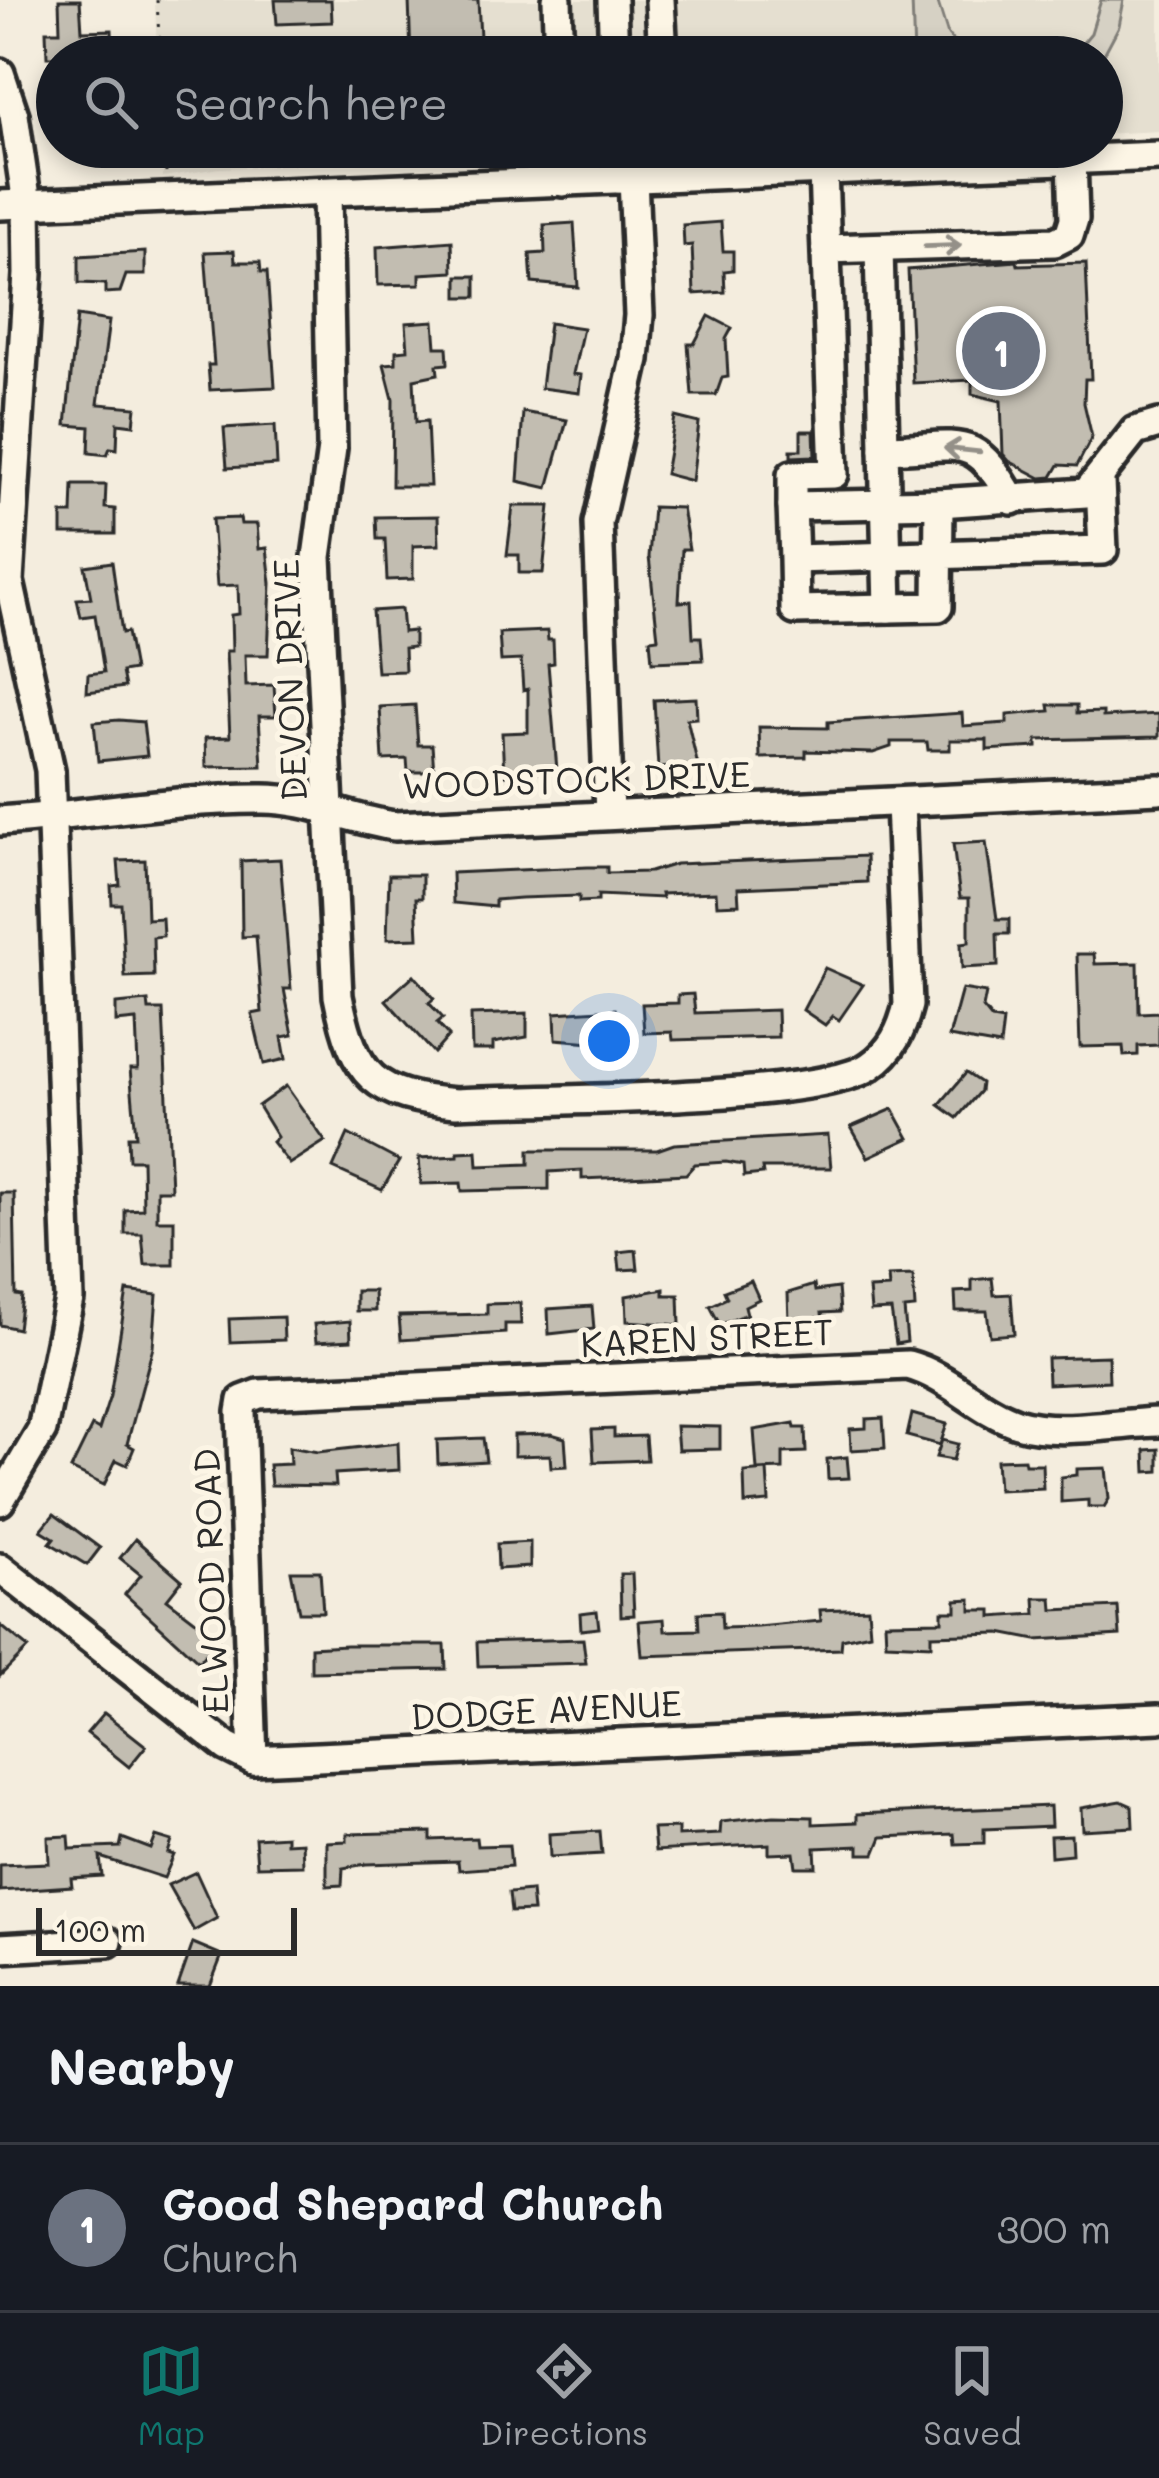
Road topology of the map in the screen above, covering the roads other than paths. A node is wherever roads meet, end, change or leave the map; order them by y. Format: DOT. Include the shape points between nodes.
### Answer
graph roads {
  1 [pos="557,0"];
  2 [pos="612,0"];
  3 [pos="660,0"];
  4 [pos="558,36"];
  5 [pos="613,36"];
  6 [pos="662,36"];
  7 [pos="0,73"];
  8 [pos="1159,155"];
  9 [pos="1123,157"];
  10 [pos="562,168"];
  11 [pos="623,168"];
  12 [pos="694,168"];
  13 [pos="886,168"];
  14 [pos="1072,168"];
  15 [pos="824,171"];
  16 [pos="695,177"];
  17 [pos="626,179"];
  18 [pos="562,182"];
  19 [pos="327,192"];
  20 [pos="13,205"];
  21 [pos="879,248"];
  22 [pos="826,249"];
  23 [pos="1159,424"];
  24 [pos="884,449"];
  25 [pos="1100,481"];
  26 [pos="1012,500"];
  27 [pos="939,503"];
  28 [pos="886,504"];
  29 [pos="792,506"];
  30 [pos="941,554"];
  31 [pos="887,556"];
  32 [pos="794,559"];
  33 [pos="4,579"];
  34 [pos="887,608"];
  35 [pos="1159,789"];
  36 [pos="900,803"];
  37 [pos="331,810"];
  38 [pos="609,814"];
  39 [pos="53,817"];
  40 [pos="0,821"];
  41 [pos="243,1400"];
  42 [pos="1159,1422"];
  43 [pos="0,1501"];
  44 [pos="0,1568"];
  45 [pos="1159,1718"];
  46 [pos="253,1760"];
  47 [pos="108,1942"];
  48 [pos="0,1948"];
  1 -- 4 [label="street"];
  2 -- 5 [label="street"];
  3 -- 6 [label="street"];
  7 -- 20 [label="street" via="14,115"];
  8 -- 9 [label="street"];
  10 -- 18 [label="street"];
  11 -- 17 [label="street"];
  12 -- 16 [label="street"];
  13 -- 15 [label="street"];
  21 -- 14 [label="street, one-way" via="1054,242 1069,235 1074,219"];
  15 -- 16 [label="street"];
  15 -- 22 [label="street"];
  16 -- 17 [label="street"];
  17 -- 18 [label="street"];
  17 -- 38 [label="street" via="636,345 598,524"];
  18 -- 19 [label="street"];
  19 -- 20 [label="street"];
  19 -- 37 [label="street, DEVON DRIVE" via="332,448 317,557"];
  20 -- 33 [label="street" via="28,274"];
  21 -- 22 [label="street"];
  21 -- 24 [label="street"];
  22 -- 29 [label="street" via="833,474 792,475"];
  23 -- 25 [label="street" via="1135,431"];
  26 -- 24 [label="street, one-way" via="982,452"];
  24 -- 28 [label="street"];
  25 -- 26 [label="street" via="1070,498"];
  25 -- 30 [label="street" via="1103,550"];
  26 -- 27 [label="street"];
  27 -- 28 [label="street"];
  27 -- 30 [label="street"];
  28 -- 29 [label="street"];
  28 -- 31 [label="street"];
  29 -- 32 [label="street"];
  30 -- 31 [label="street"];
  30 -- 34 [label="street" via="938,607"];
  31 -- 32 [label="street"];
  31 -- 34 [label="street"];
  32 -- 34 [label="street" via="795,610"];
  33 -- 39 [label="street" via="50,770"];
  35 -- 36 [label="street, WOODSTOCK DRIVE"];
  36 -- 37 [label="street, DEVON DRIVE" via="908,1005 887,1052 843,1079 802,1087 456,1103 403,1098 376,1084 345,1031"];
  36 -- 38 [label="street, WOODSTOCK DRIVE"];
  37 -- 38 [label="street, WOODSTOCK DRIVE" via="395,826"];
  37 -- 39 [label="street, WOODSTOCK DRIVE" via="260,799"];
  39 -- 40 [label="street, WOODSTOCK DRIVE"];
  39 -- 43 [label="street" via="69,1299 42,1430"];
  41 -- 42 [label="street, KAREN STREET" via="908,1364 1012,1422"];
  41 -- 46 [label="street, ELWOOD ROAD"];
  44 -- 46 [label="street" via="227,1748"];
  45 -- 46 [label="street, DODGE AVENUE"];
  47 -- 48 [label="street"];
}
